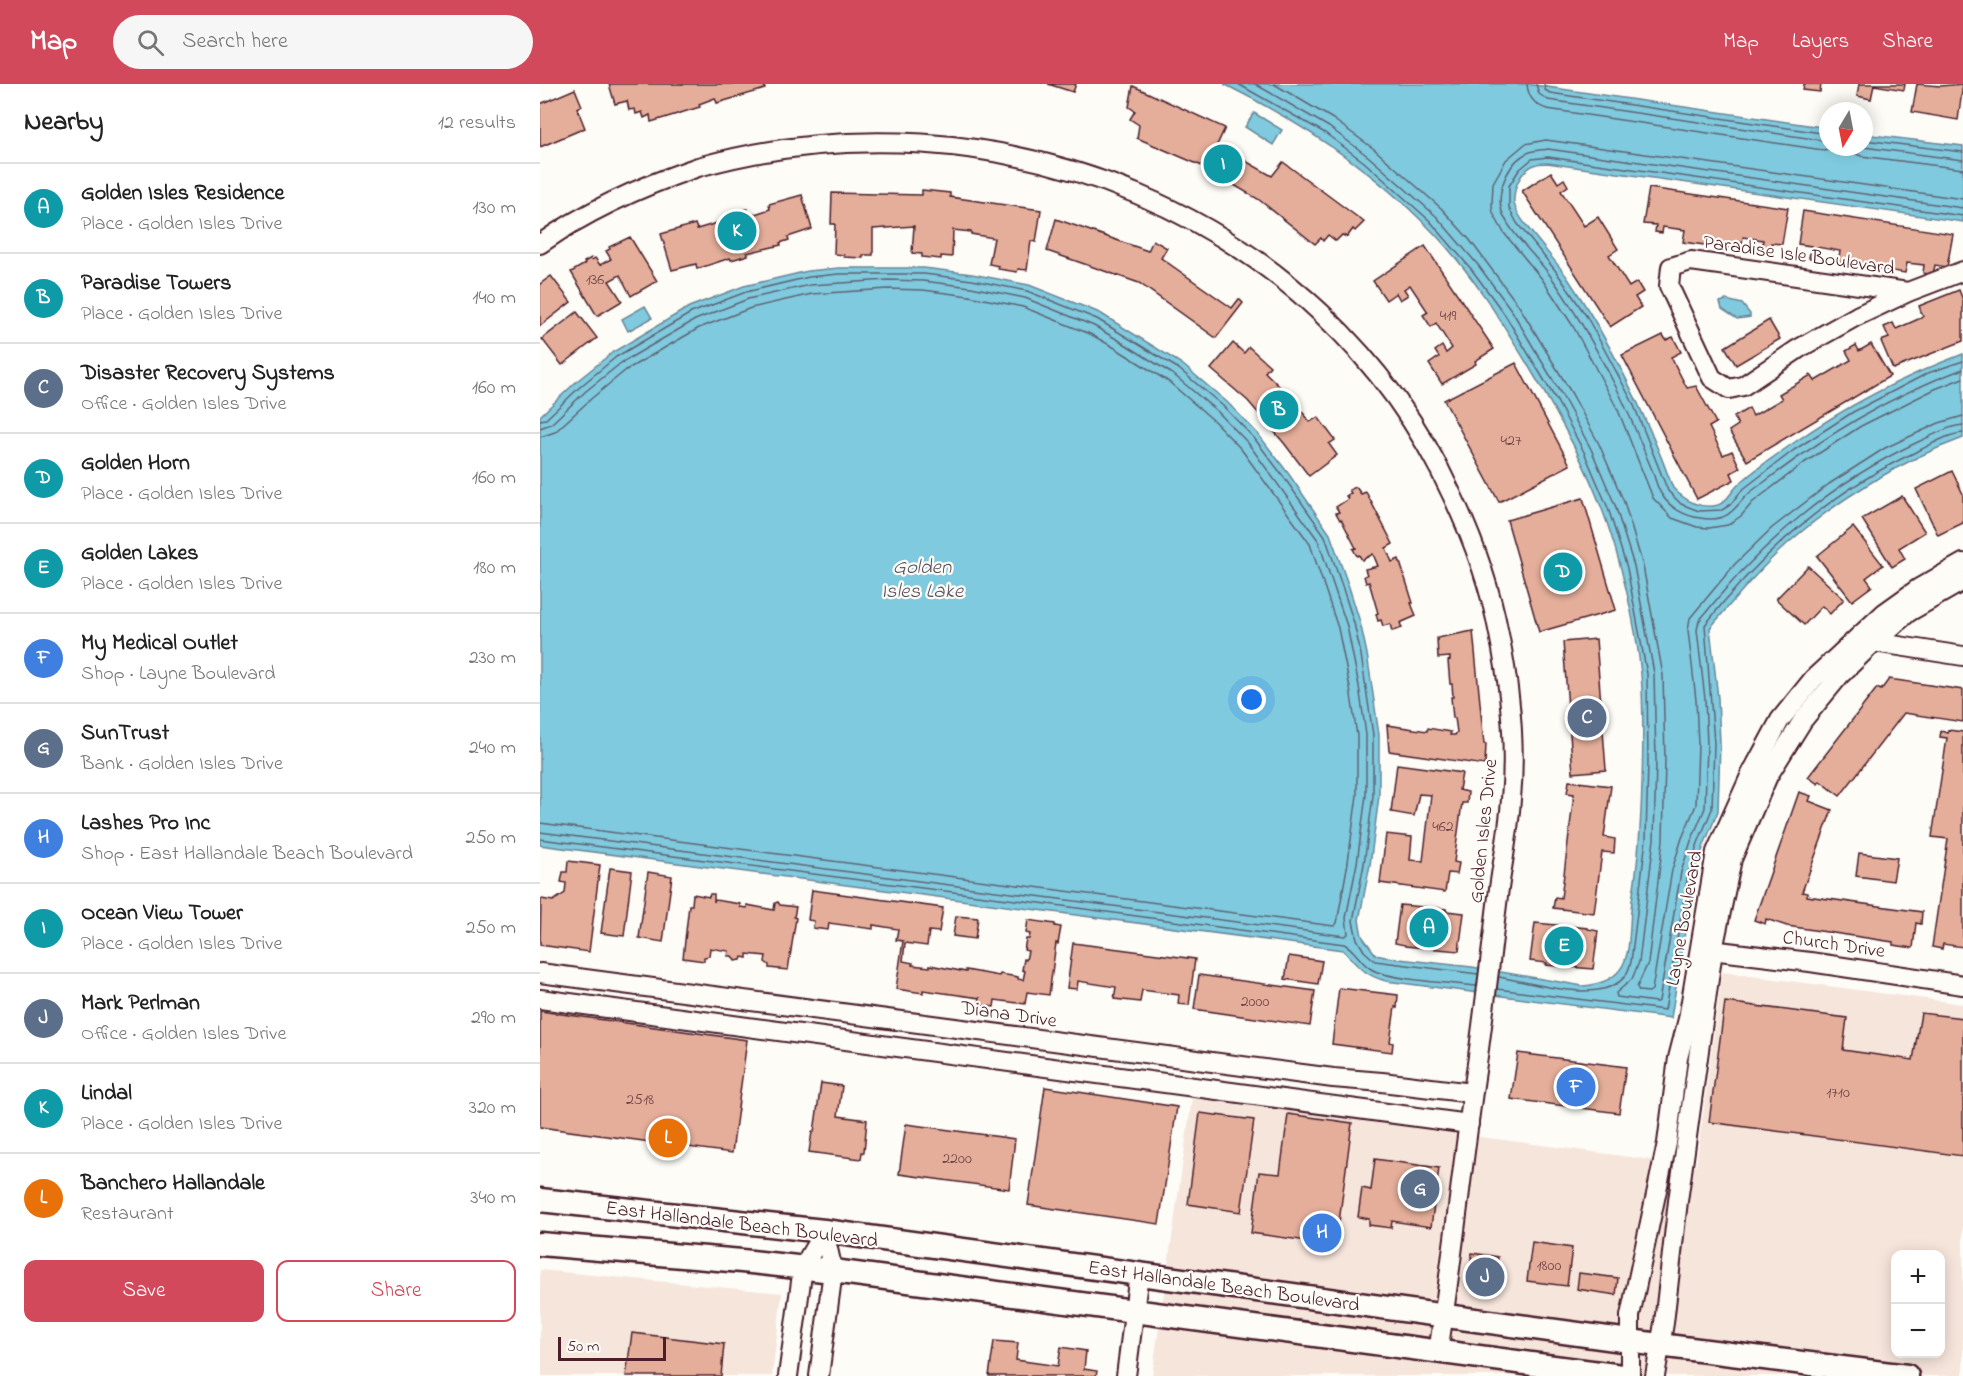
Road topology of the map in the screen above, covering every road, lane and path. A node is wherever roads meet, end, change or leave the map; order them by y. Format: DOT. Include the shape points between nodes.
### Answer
graph roads {
  1 [pos="540,244"];
  2 [pos="1963,271"];
  3 [pos="1908,292"];
  4 [pos="1963,563"];
  5 [pos="1963,580"];
  6 [pos="1865,640"];
  7 [pos="1963,656"];
  8 [pos="1706,949"];
  9 [pos="540,974"];
  10 [pos="1963,985"];
  11 [pos="666,990"];
  12 [pos="540,999"];
  13 [pos="663,1016"];
  14 [pos="1472,1093"];
  15 [pos="1469,1124"];
  16 [pos="540,1200"];
  17 [pos="824,1231"];
  18 [pos="540,1244"];
  19 [pos="803,1267"];
  20 [pos="833,1271"];
  21 [pos="1139,1273"];
  22 [pos="1135,1311"];
  23 [pos="1444,1315"];
  24 [pos="1630,1341"];
  25 [pos="1659,1346"];
  26 [pos="1438,1352"];
  27 [pos="788,1376"];
  28 [pos="819,1376"];
  29 [pos="1126,1376"];
  30 [pos="1622,1376"];
  31 [pos="1630,1376"];
  32 [pos="1655,1376"];
  33 [pos="1907,1376"];
  1 -- 14 [label="street, Golden Isles Drive" via="616,199 717,160 836,138 969,141 1070,163 1159,197 1277,271 1332,321 1354,343 1411,418 1440,469 1474,547 1499,629 1513,763 1510,820"];
  2 -- 3 [label="street, Paradise Isle Boulevard"];
  3 -- 3 [label="street, Paradise Isle Boulevard" via="1690,261 1671,267 1669,286 1712,378 1729,389 1743,386 1798,349"];
  4 -- 6 [label="street, Layne Boulevard" via="1884,613"];
  5 -- 6 [label="street, Layne Boulevard"];
  6 -- 7 [label="street"];
  6 -- 8 [label="street, Layne Boulevard" via="1803,720 1740,818"];
  8 -- 10 [label="street, Church Drive"];
  8 -- 24 [label="street, Layne Boulevard" via="1678,1058 1667,1143 1630,1316"];
  8 -- 25 [label="street, Layne Boulevard"];
  9 -- 11 [label="street, Diana Drive"];
  11 -- 13 [label="street"];
  11 -- 14 [label="street, Diana Drive"];
  12 -- 13 [label="street"];
  13 -- 15 [label="street"];
  14 -- 15 [label="street, Golden Isles Drive"];
  15 -- 23 [label="street, Golden Isles Drive"];
  16 -- 17 [label="main road, East Hallandale Beach Boulevard"];
  17 -- 19 [label="street"];
  17 -- 20 [label="street"];
  17 -- 21 [label="main road, East Hallandale Beach Boulevard"];
  18 -- 19 [label="main road, East Hallandale Beach Boulevard"];
  19 -- 20 [label="main road, East Hallandale Beach Boulevard"];
  19 -- 27 [label="street"];
  20 -- 22 [label="main road, East Hallandale Beach Boulevard"];
  20 -- 28 [label="street"];
  21 -- 22 [label="street"];
  21 -- 23 [label="main road, East Hallandale Beach Boulevard"];
  22 -- 26 [label="main road, East Hallandale Beach Boulevard"];
  22 -- 29 [label="street"];
  23 -- 24 [label="main road, East Hallandale Beach Boulevard"];
  23 -- 26 [label="street, Golden Isles Drive"];
  24 -- 25 [label="main road, East Hallandale Beach Boulevard"];
  24 -- 31 [label="street, Layne Boulevard"];
  25 -- 32 [label="street, Layne Boulevard"];
  25 -- 33 [label="main road, East Hallandale Beach Boulevard"];
  26 -- 30 [label="main road, East Hallandale Beach Boulevard"];
}
